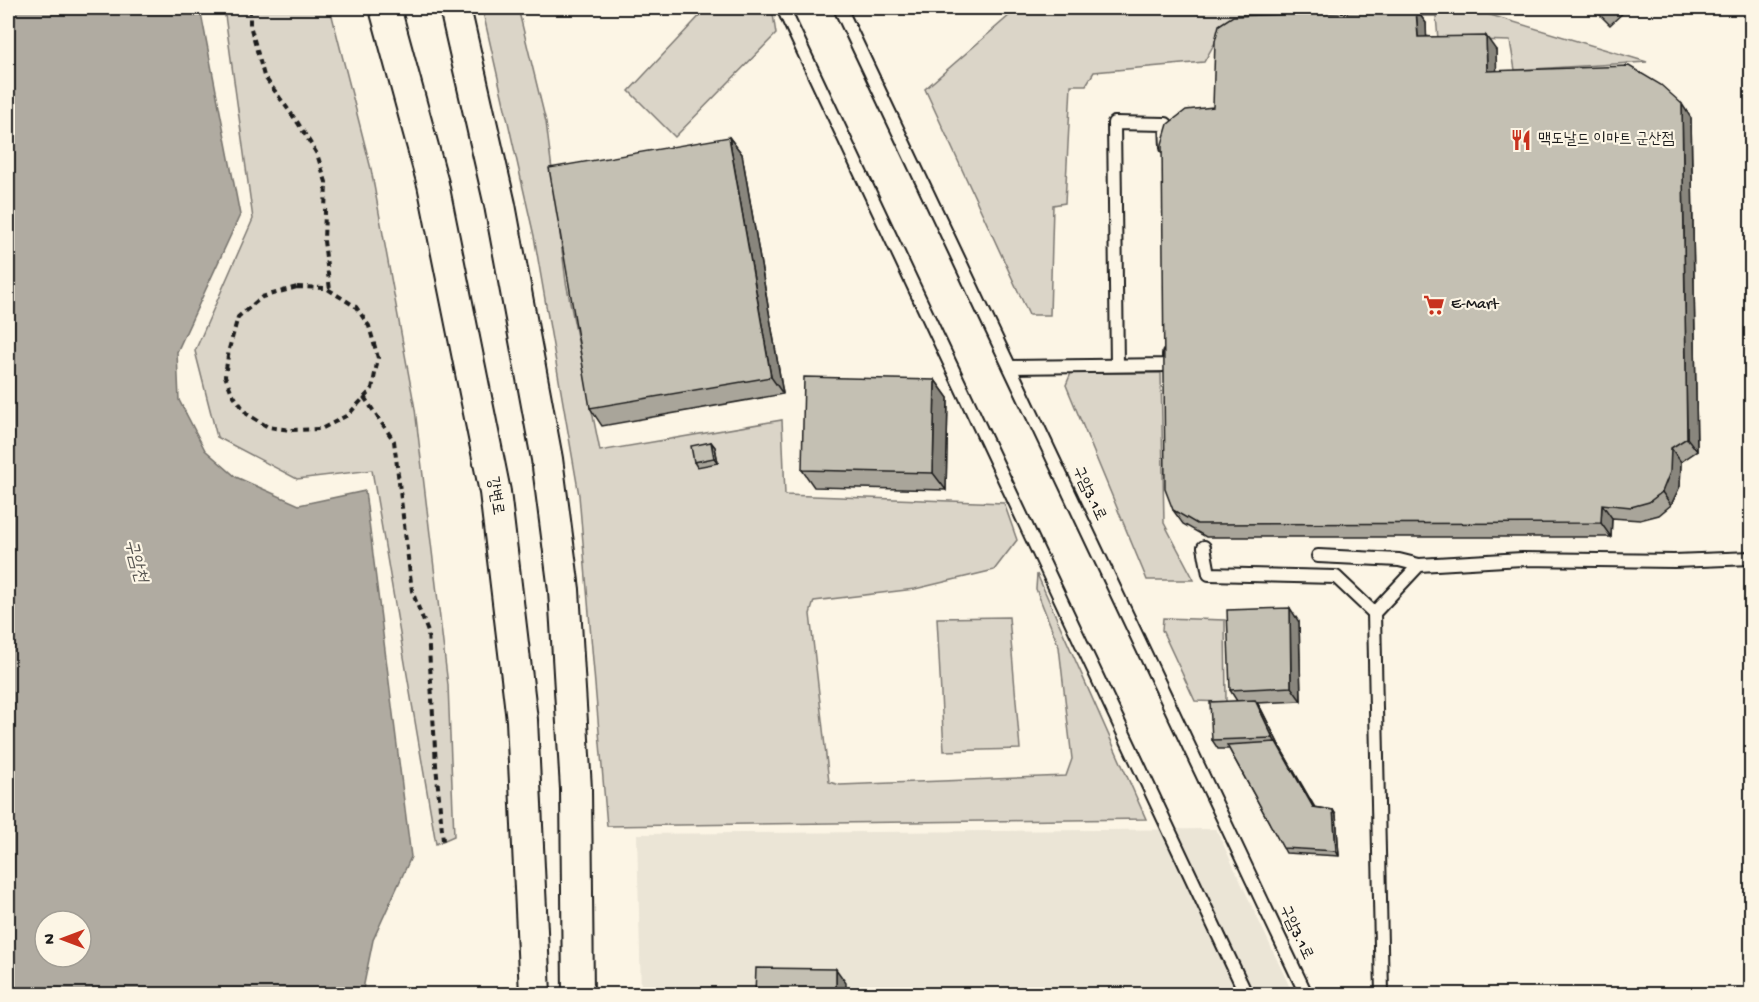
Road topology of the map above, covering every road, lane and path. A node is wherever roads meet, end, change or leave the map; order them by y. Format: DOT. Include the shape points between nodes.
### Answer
graph roads {
  1 [pos="250,8"];
  2 [pos="385,8"];
  3 [pos="455,8"];
  4 [pos="783,8"];
  5 [pos="840,8"];
  6 [pos="1167,159"];
  7 [pos="330,291"];
  8 [pos="1169,342"];
  9 [pos="1117,365"];
  10 [pos="1010,367"];
  11 [pos="364,397"];
  12 [pos="1204,547"];
  13 [pos="1318,556"];
  14 [pos="1752,558"];
  15 [pos="1419,565"];
  16 [pos="1374,613"];
  17 [pos="443,841"];
  18 [pos="535,994"];
  19 [pos="578,994"];
  20 [pos="1246,994"];
  21 [pos="1306,994"];
  22 [pos="1382,994"];
  1 -- 7 [label="path" via="250,25 264,76 312,146 326,182 324,241"];
  2 -- 18 [label="street, 강변로" via="433,184 495,492 522,720"];
  3 -- 19 [label="street" via="500,205 547,459 564,590 576,789"];
  4 -- 20 [label="lane"];
  5 -- 10 [label="lane, 구암3.1로"];
  6 -- 9 [label="lane" via="1166,124 1114,123"];
  7 -- 11 [label="path" via="356,307 369,326 378,358 372,389"];
  7 -- 11 [label="path" via="297,288 262,297 238,317 225,376 247,414 268,427 321,429 348,415"];
  8 -- 9 [label="lane" via="1169,365"];
  9 -- 10 [label="lane"];
  10 -- 21 [label="lane, 구암3.1로"];
  11 -- 17 [label="path" via="394,441 412,591 428,632"];
  12 -- 16 [label="lane" via="1209,574 1336,577"];
  13 -- 15 [label="lane" via="1399,560"];
  14 -- 15 [label="lane" via="1522,559"];
  15 -- 16 [label="lane"];
  16 -- 22 [label="lane"];
}
